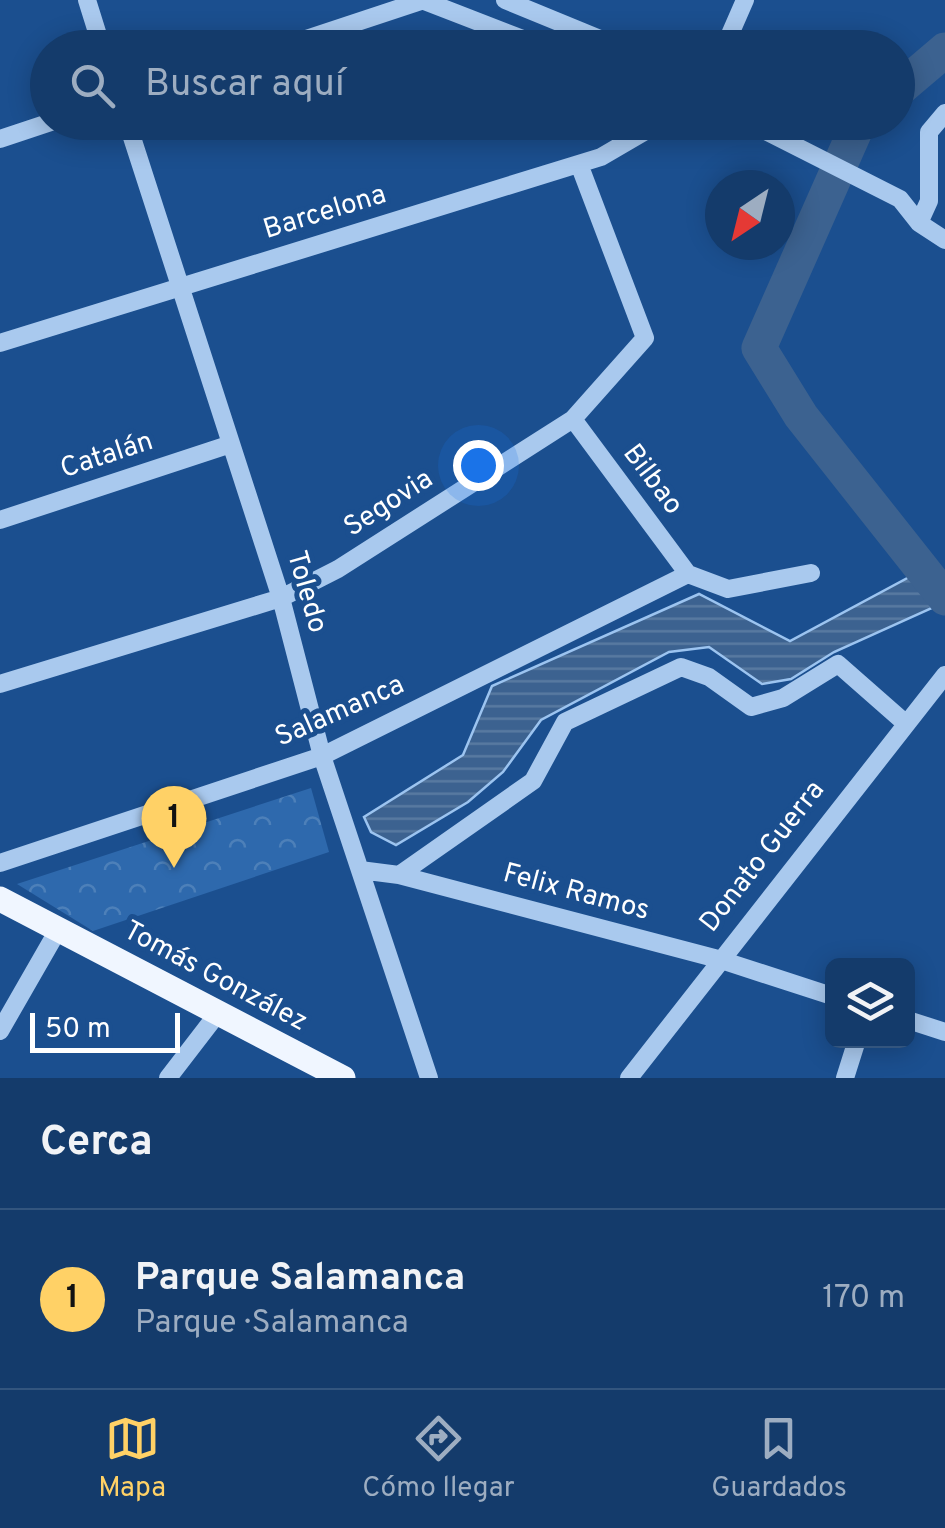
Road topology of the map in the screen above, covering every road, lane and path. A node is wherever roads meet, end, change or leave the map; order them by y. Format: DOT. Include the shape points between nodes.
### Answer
graph roads {
  1 [pos="87,0"];
  2 [pos="423,0"];
  3 [pos="505,0"];
  4 [pos="745,0"];
  5 [pos="536,6"];
  6 [pos="96,30"];
  7 [pos="333,30"];
  8 [pos="500,30"];
  9 [pos="585,30"];
  10 [pos="732,30"];
  11 [pos="945,114"];
  12 [pos="30,129"];
  13 [pos="0,140"];
  14 [pos="132,140"];
  15 [pos="631,140"];
  16 [pos="782,140"];
  17 [pos="579,164"];
  18 [pos="894,196"];
  19 [pos="937,204"];
  20 [pos="919,223"];
  21 [pos="945,240"];
  22 [pos="180,286"];
  23 [pos="0,344"];
  24 [pos="573,419"];
  25 [pos="231,444"];
  26 [pos="0,520"];
  27 [pos="688,574"];
  28 [pos="811,574"];
  29 [pos="281,598"];
  30 [pos="945,675"];
  31 [pos="0,684"];
  32 [pos="904,722"];
  33 [pos="322,756"];
  34 [pos="0,862"];
  35 [pos="360,870"];
  36 [pos="398,875"];
  37 [pos="0,899"];
  38 [pos="58,930"];
  39 [pos="718,960"];
  40 [pos="825,994"];
  41 [pos="218,1013"];
  42 [pos="915,1022"];
  43 [pos="0,1031"];
  44 [pos="945,1032"];
  45 [pos="854,1048"];
  46 [pos="168,1078"];
  47 [pos="343,1078"];
  48 [pos="429,1078"];
  49 [pos="630,1078"];
  50 [pos="845,1078"];
  1 -- 6 [label="street"];
  2 -- 7 [label="street"];
  2 -- 8 [label="street"];
  3 -- 5 [label="street"];
  4 -- 10 [label="street"];
  5 -- 9 [label="street"];
  11 -- 19 [label="street" via="930,132"];
  12 -- 13 [label="street"];
  14 -- 22 [label="street, Toledo"];
  15 -- 17 [label="street, Barcelona"];
  16 -- 18 [label="street"];
  17 -- 22 [label="street, Barcelona"];
  17 -- 24 [label="street, Segovia" via="645,338"];
  18 -- 19 [label="street"];
  18 -- 20 [label="street"];
  19 -- 20 [label="street"];
  20 -- 21 [label="street"];
  22 -- 23 [label="street, Barcelona"];
  22 -- 25 [label="street, Toledo"];
  24 -- 27 [label="street, Bilbao"];
  24 -- 29 [label="street, Segovia" via="338,569"];
  25 -- 26 [label="street, Catalán"];
  25 -- 29 [label="street, Toledo"];
  27 -- 28 [label="street" via="728,589"];
  27 -- 33 [label="street, Salamanca"];
  29 -- 31 [label="street, Segovia"];
  29 -- 33 [label="street, Toledo"];
  30 -- 32 [label="street, Donato Guerra"];
  32 -- 36 [label="street" via="838,664 783,698 751,707 681,667 564,722 532,782"];
  32 -- 39 [label="street, Donato Guerra"];
  33 -- 34 [label="street, Salamanca"];
  33 -- 35 [label="street, Toledo"];
  35 -- 36 [label="street, Felix Ramos"];
  35 -- 48 [label="street, Toledo"];
  36 -- 39 [label="street, Felix Ramos"];
  37 -- 38 [label="main road, Tomás González"];
  38 -- 41 [label="main road, Tomás González"];
  38 -- 43 [label="street"];
  39 -- 40 [label="street, Felix Ramos"];
  39 -- 49 [label="street, Donato Guerra"];
  41 -- 46 [label="street"];
  41 -- 47 [label="main road, Tomás González"];
  42 -- 44 [label="street"];
  45 -- 50 [label="street"];
}
